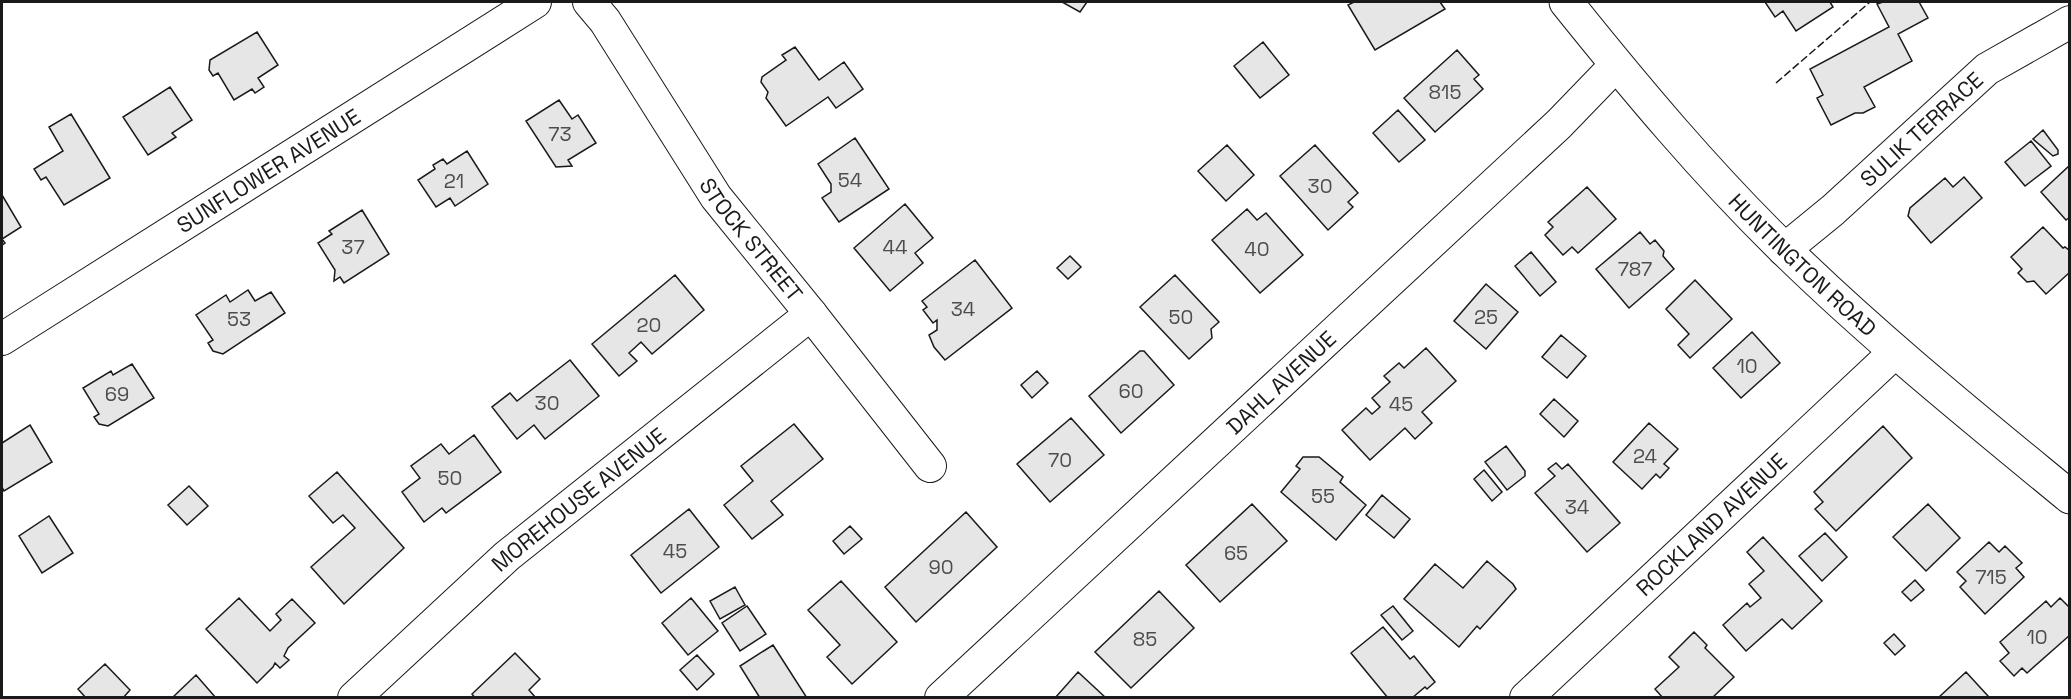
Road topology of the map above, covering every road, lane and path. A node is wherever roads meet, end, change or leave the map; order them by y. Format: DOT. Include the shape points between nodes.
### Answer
graph roads {
  1 [pos="535,2"];
  2 [pos="589,2"];
  3 [pos="1566,2"];
  4 [pos="2070,22"];
  5 [pos="1616,65"];
  6 [pos="1784,249"];
  7 [pos="811,314"];
  8 [pos="2,339"];
  9 [pos="1895,352"];
  10 [pos="930,466"];
  11 [pos="2070,497"];
  12 [pos="354,698"];
  13 [pos="941,698"];
  14 [pos="1526,698"];
  1 -- 8 [label="street, SUNFLOWER AVENUE"];
  2 -- 7 [label="street, STOCK STREET" via="605,21 716,197"];
  3 -- 5 [label="main road, HUNTINGTON ROAD"];
  4 -- 6 [label="street, SULIK TERRACE" via="1987,69 1833,210"];
  5 -- 6 [label="main road, HUNTINGTON ROAD" via="1703,165"];
  5 -- 13 [label="street, DAHL AVENUE" via="1560,124"];
  6 -- 9 [label="main road, HUNTINGTON ROAD"];
  7 -- 10 [label="street, STOCK STREET"];
  7 -- 12 [label="street, MOREHOUSE AVENUE" via="507,556"];
  9 -- 11 [label="main road, HUNTINGTON ROAD"];
  9 -- 14 [label="street, ROCKLAND AVENUE"];
}
